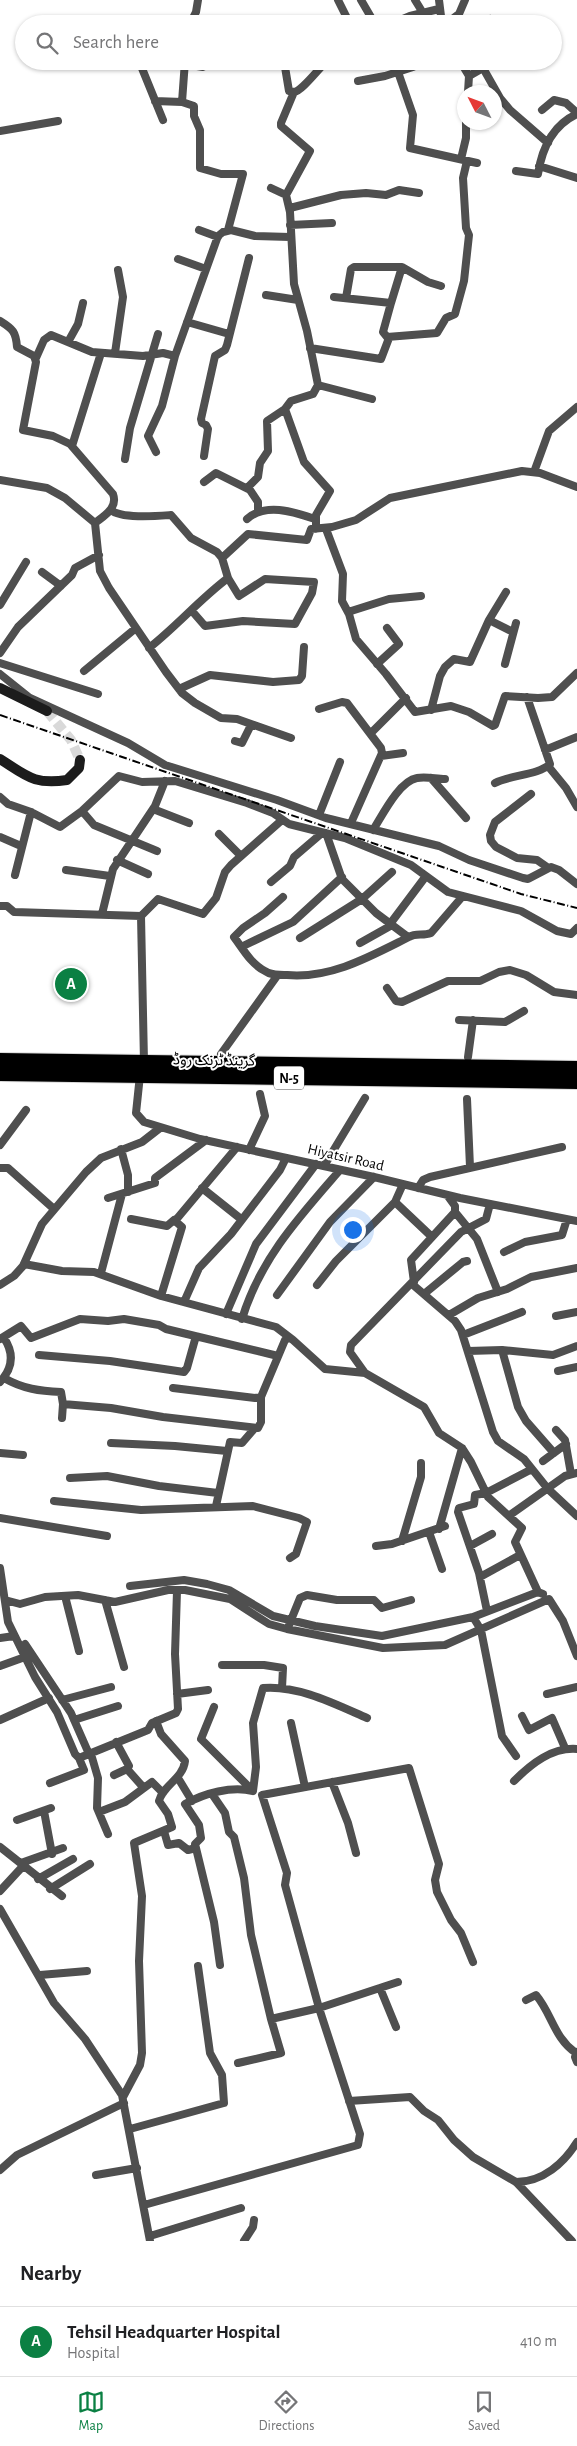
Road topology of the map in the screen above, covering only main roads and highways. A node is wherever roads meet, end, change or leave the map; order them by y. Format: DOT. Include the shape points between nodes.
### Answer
graph roads {
  1 [pos="0,1060"];
  2 [pos="577,1068"];
  3 [pos="142,1069"];
  4 [pos="425,1073"];
  5 [pos="0,1074"];
  6 [pos="577,1082"];
  1 -- 3 [label="highway, گرینڈ ٹرنک روڈ / N-5"];
  2 -- 4 [label="highway, گرینڈ ٹرنک روڈ / N-5"];
  3 -- 4 [label="highway, گرینڈ ٹرنک روڈ / N-5"];
  3 -- 5 [label="highway, گرینڈ ٹرنک روڈ / N-5"];
  4 -- 6 [label="highway, گرینڈ ٹرنک روڈ / N-5"];
}
